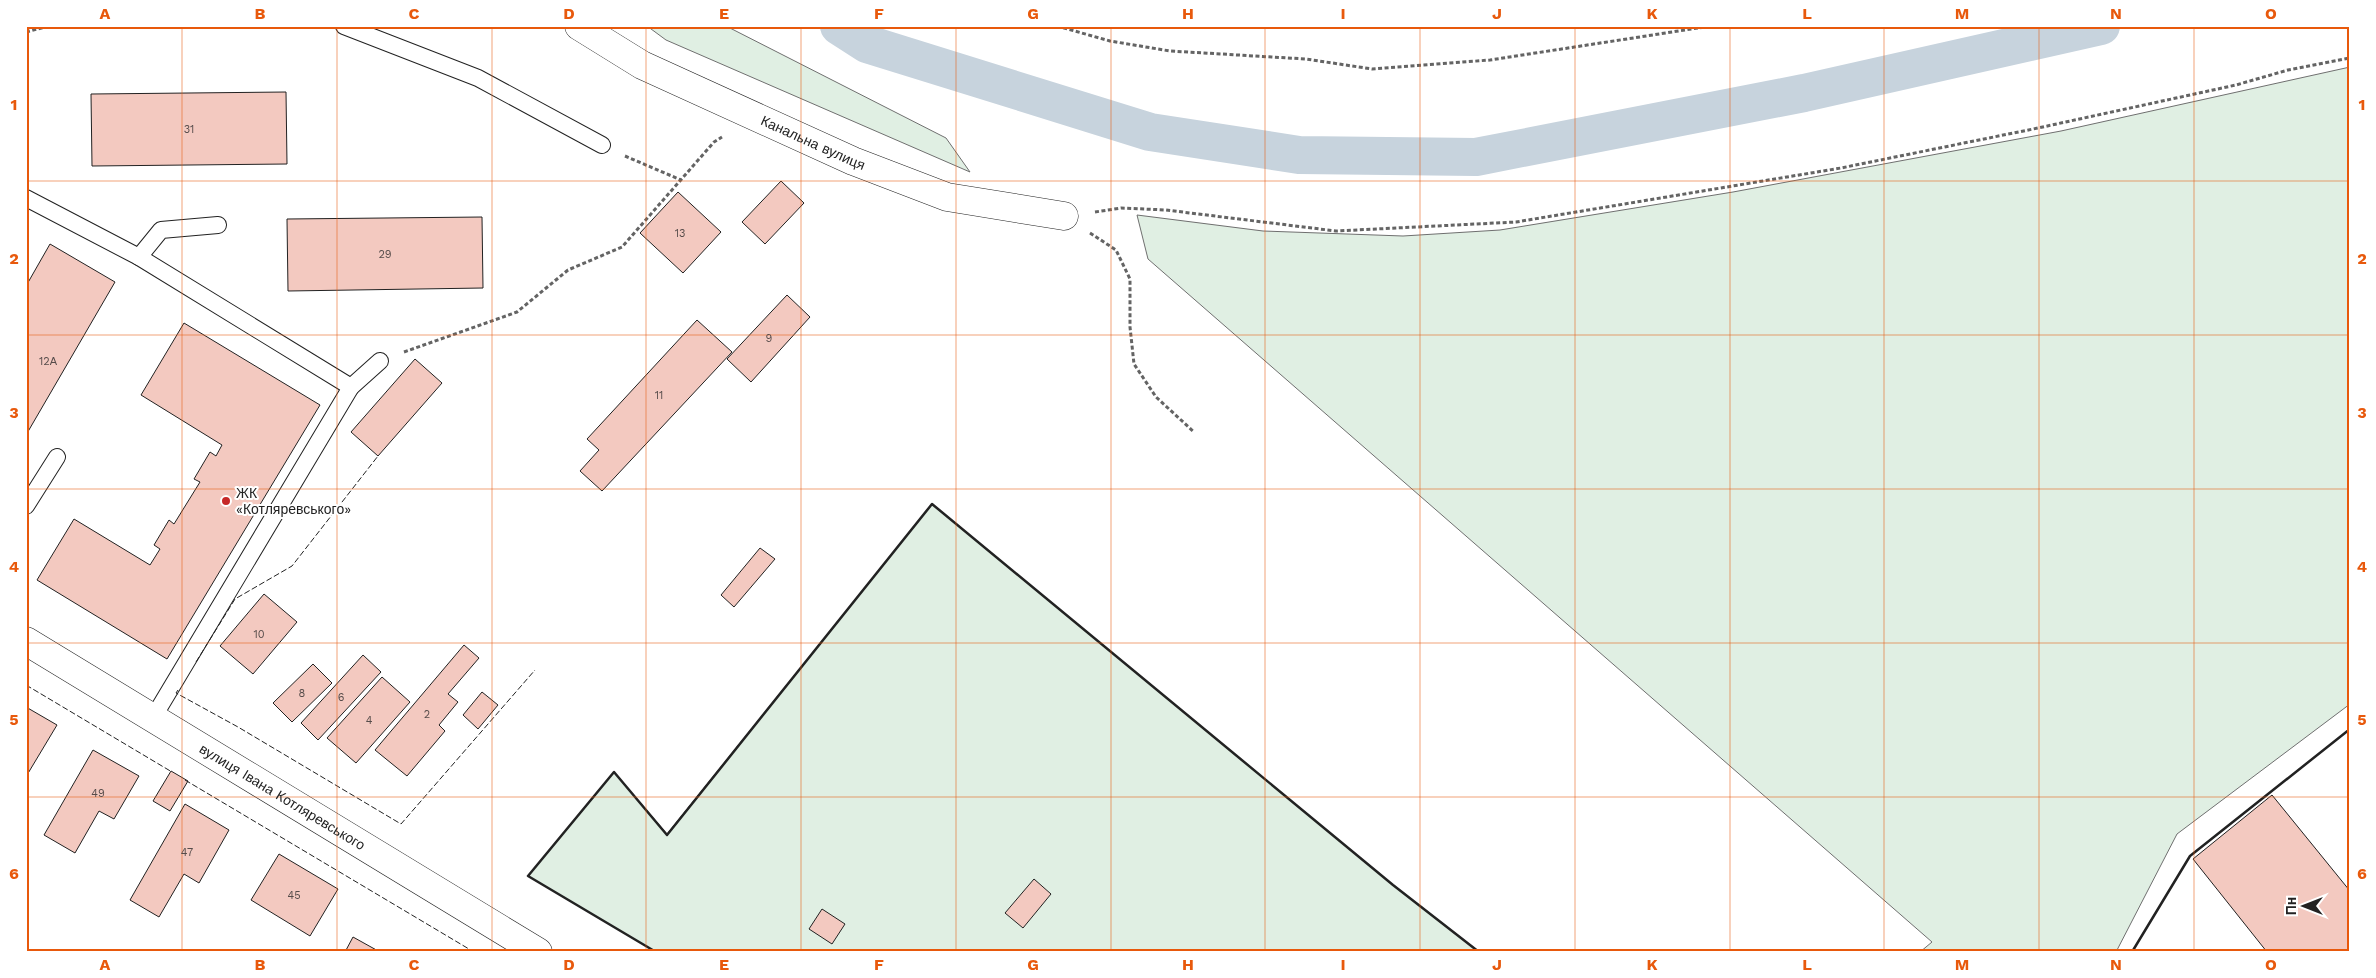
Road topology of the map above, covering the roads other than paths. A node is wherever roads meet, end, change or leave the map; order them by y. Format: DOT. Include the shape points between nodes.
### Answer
graph roads {
  1 [pos="344,26"];
  2 [pos="579,26"];
  3 [pos="602,146"];
  4 [pos="26,198"];
  5 [pos="1064,216"];
  6 [pos="218,226"];
  7 [pos="139,257"];
  8 [pos="380,360"];
  9 [pos="351,387"];
  10 [pos="57,457"];
  11 [pos="26,506"];
  12 [pos="26,641"];
  13 [pos="153,718"];
  14 [pos="538,952"];
  1 -- 3 [label="lane" via="478,78"];
  2 -- 5 [label="street, Канальна вулиця" via="642,66 853,161 947,197"];
  4 -- 7 [label="lane"];
  6 -- 7 [label="lane" via="161,230"];
  7 -- 9 [label="lane"];
  8 -- 9 [label="lane"];
  9 -- 13 [label="lane"];
  10 -- 11 [label="lane"];
  12 -- 13 [label="street, вулиця Івана Котляревського"];
  13 -- 14 [label="street, вулиця Івана Котляревського"];
}
